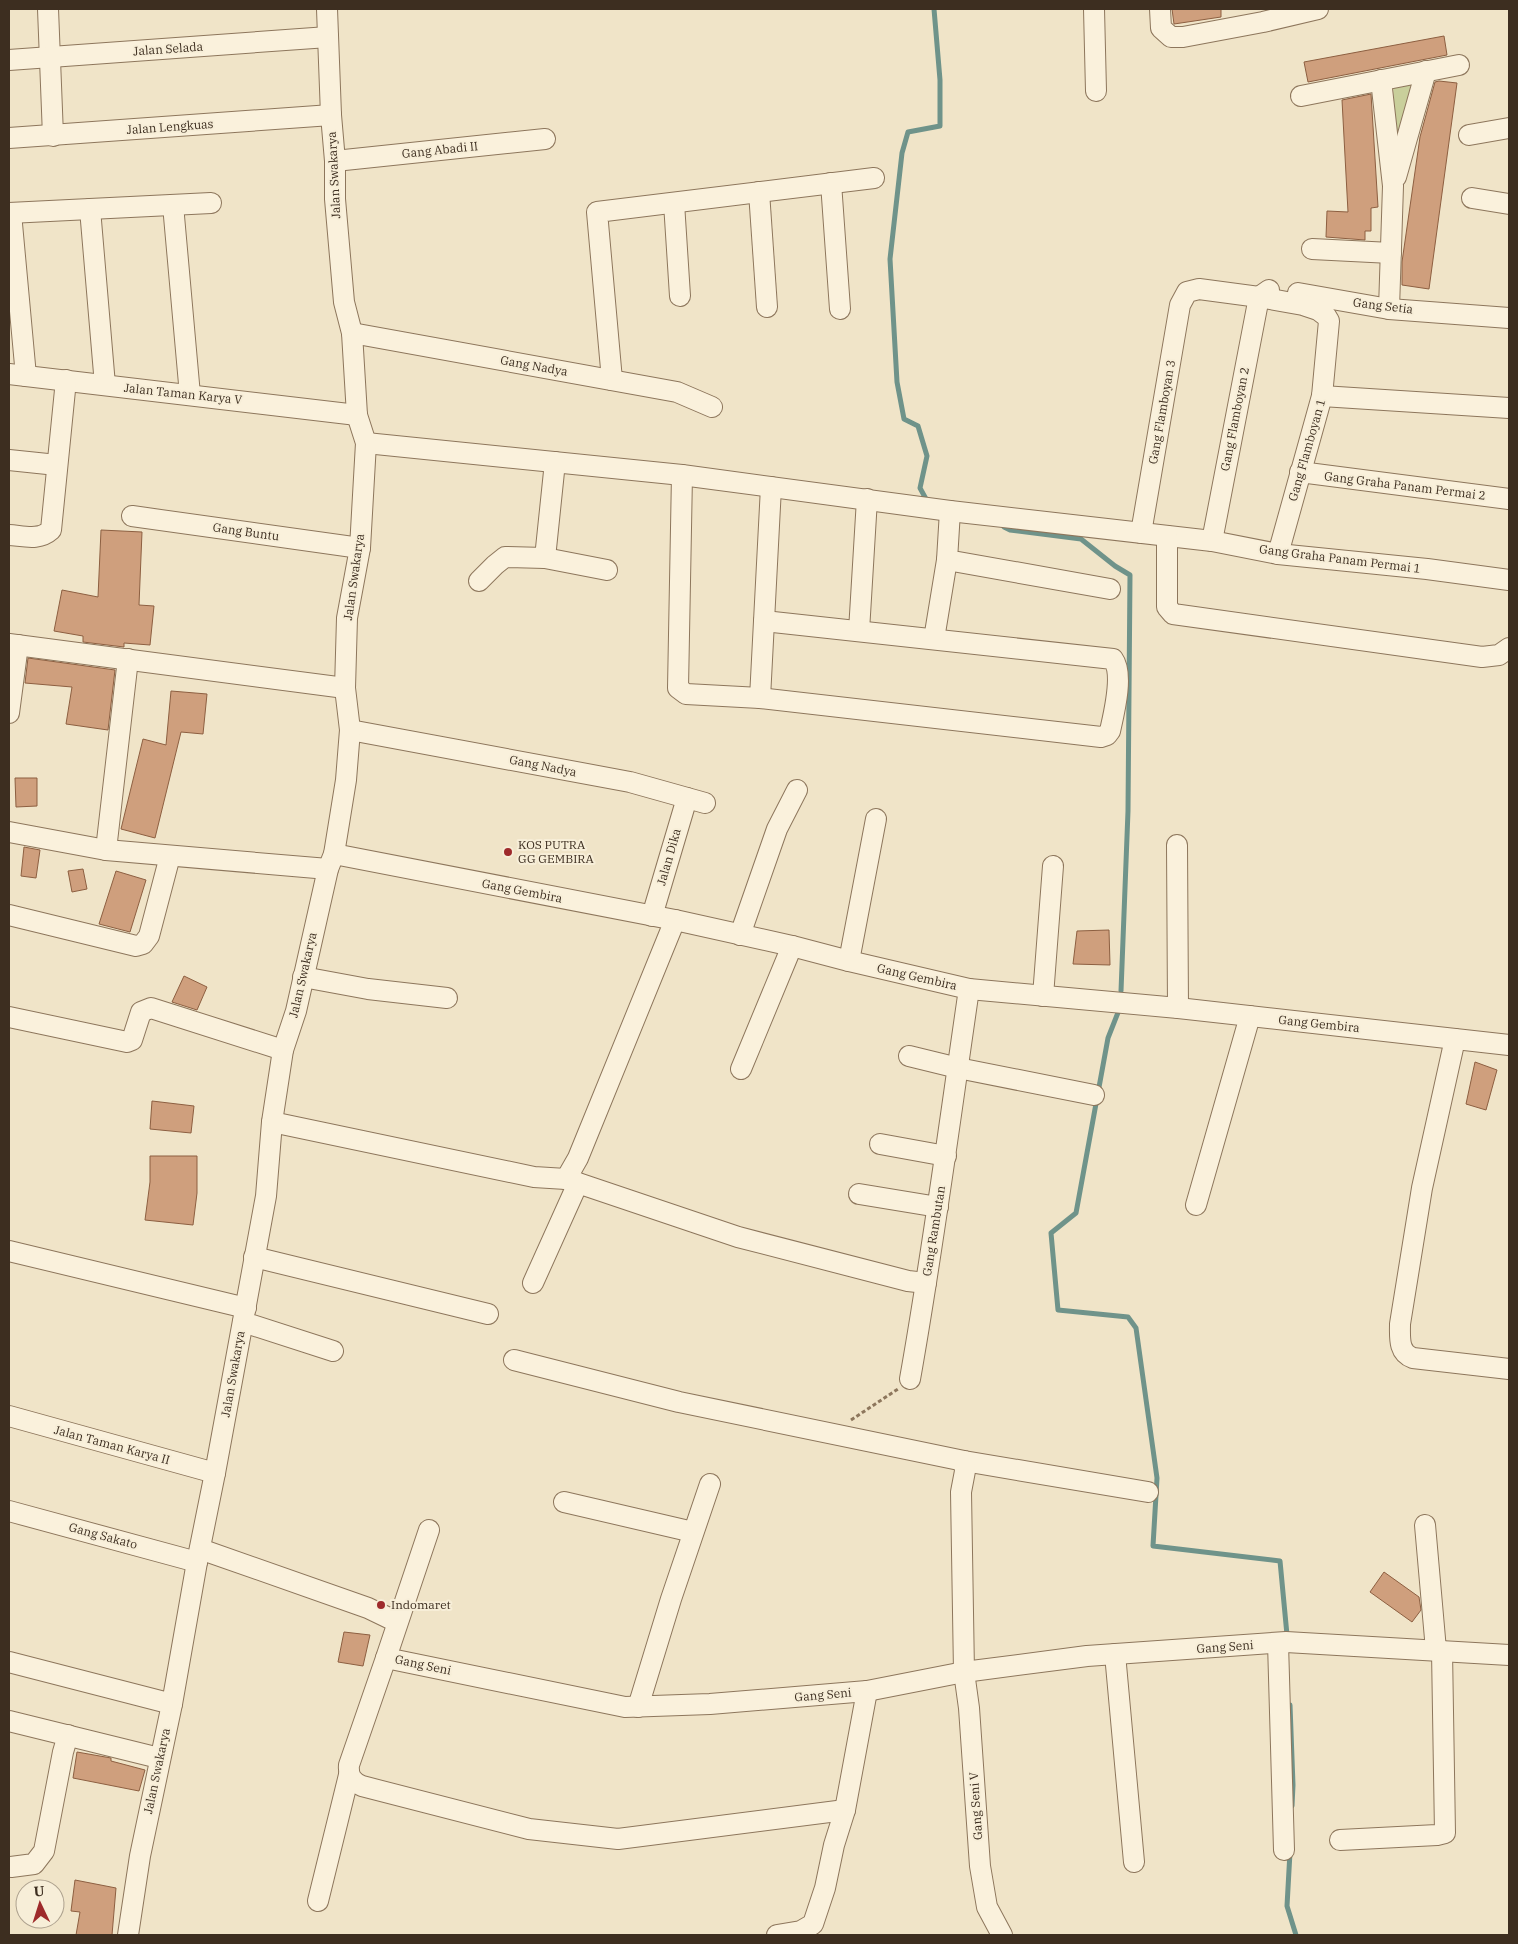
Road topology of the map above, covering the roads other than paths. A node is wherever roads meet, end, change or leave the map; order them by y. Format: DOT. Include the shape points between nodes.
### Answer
graph roads {
  1 [pos="48,9"];
  2 [pos="327,9"];
  3 [pos="1094,9"];
  4 [pos="1160,9"];
  5 [pos="1318,9"];
  6 [pos="328,37"];
  7 [pos="51,58"];
  8 [pos="9,60"];
  9 [pos="1459,65"];
  10 [pos="1426,71"];
  11 [pos="1381,80"];
  12 [pos="1096,91"];
  13 [pos="1301,96"];
  14 [pos="331,115"];
  15 [pos="1509,128"];
  16 [pos="1470,135"];
  17 [pos="53,136"];
  18 [pos="9,138"];
  19 [pos="545,138"];
  20 [pos="335,161"];
  21 [pos="874,178"];
  22 [pos="831,183"];
  23 [pos="1393,186"];
  24 [pos="759,192"];
  25 [pos="1472,198"];
  26 [pos="674,202"];
  27 [pos="211,203"];
  28 [pos="1509,204"];
  29 [pos="173,205"];
  30 [pos="90,209"];
  31 [pos="10,213"];
  32 [pos="1312,248"];
  33 [pos="1391,253"];
  34 [pos="680,296"];
  35 [pos="1259,297"];
  36 [pos="767,307"];
  37 [pos="1389,308"];
  38 [pos="840,309"];
  39 [pos="1509,318"];
  40 [pos="352,333"];
  41 [pos="18,376"];
  42 [pos="66,380"];
  43 [pos="612,380"];
  44 [pos="106,385"];
  45 [pos="190,395"];
  46 [pos="1322,396"];
  47 [pos="712,407"];
  48 [pos="1509,408"];
  49 [pos="357,415"];
  50 [pos="366,443"];
  51 [pos="9,460"];
  52 [pos="555,462"];
  53 [pos="57,465"];
  54 [pos="1300,472"];
  55 [pos="682,475"];
  56 [pos="771,487"];
  57 [pos="867,499"];
  58 [pos="1509,499"];
  59 [pos="950,511"];
  60 [pos="132,516"];
  61 [pos="1141,534"];
  62 [pos="9,535"];
  63 [pos="1167,536"];
  64 [pos="1212,541"];
  65 [pos="360,548"];
  66 [pos="1278,554"];
  67 [pos="545,558"];
  68 [pos="947,560"];
  69 [pos="606,570"];
  70 [pos="1509,580"];
  71 [pos="479,581"];
  72 [pos="1110,589"];
  73 [pos="764,621"];
  74 [pos="859,631"];
  75 [pos="934,639"];
  76 [pos="13,644"];
  77 [pos="1509,648"];
  78 [pos="128,659"];
  79 [pos="345,688"];
  80 [pos="760,698"];
  81 [pos="9,713"];
  82 [pos="350,730"];
  83 [pos="797,790"];
  84 [pos="696,800"];
  85 [pos="876,818"];
  86 [pos="9,832"];
  87 [pos="1177,845"];
  88 [pos="106,850"];
  89 [pos="170,856"];
  90 [pos="331,862"];
  91 [pos="1053,866"];
  92 [pos="9,915"];
  93 [pos="652,916"];
  94 [pos="675,920"];
  95 [pos="740,935"];
  96 [pos="792,946"];
  97 [pos="849,961"];
  98 [pos="303,977"];
  99 [pos="969,989"];
  100 [pos="1043,996"];
  101 [pos="447,998"];
  102 [pos="1178,1008"];
  103 [pos="1250,1016"];
  104 [pos="9,1017"];
  105 [pos="1456,1039"];
  106 [pos="1509,1045"];
  107 [pos="284,1050"];
  108 [pos="909,1056"];
  109 [pos="958,1068"];
  110 [pos="740,1070"];
  111 [pos="1094,1095"];
  112 [pos="272,1122"];
  113 [pos="880,1144"];
  114 [pos="946,1156"];
  115 [pos="572,1181"];
  116 [pos="859,1194"];
  117 [pos="1196,1205"];
  118 [pos="938,1207"];
  119 [pos="9,1250"];
  120 [pos="254,1257"];
  121 [pos="532,1283"];
  122 [pos="926,1283"];
  123 [pos="488,1314"];
  124 [pos="244,1315"];
  125 [pos="333,1351"];
  126 [pos="514,1360"];
  127 [pos="1509,1369"];
  128 [pos="910,1379"];
  129 [pos="9,1416"];
  130 [pos="964,1462"];
  131 [pos="215,1473"];
  132 [pos="710,1484"];
  133 [pos="1148,1492"];
  134 [pos="564,1502"];
  135 [pos="9,1511"];
  136 [pos="1425,1525"];
  137 [pos="429,1530"];
  138 [pos="693,1532"];
  139 [pos="198,1555"];
  140 [pos="397,1622"];
  141 [pos="1278,1643"];
  142 [pos="1439,1651"];
  143 [pos="1115,1654"];
  144 [pos="1509,1655"];
  145 [pos="386,1658"];
  146 [pos="9,1662"];
  147 [pos="964,1672"];
  148 [pos="867,1691"];
  149 [pos="172,1704"];
  150 [pos="638,1706"];
  151 [pos="9,1721"];
  152 [pos="68,1735"];
  153 [pos="160,1758"];
  154 [pos="350,1775"];
  155 [pos="845,1810"];
  156 [pos="1340,1840"];
  157 [pos="1284,1850"];
  158 [pos="1134,1862"];
  159 [pos="11,1867"];
  160 [pos="318,1901"];
  161 [pos="128,1935"];
  162 [pos="777,1935"];
  163 [pos="1002,1935"];
  1 -- 7 [label="street"];
  2 -- 6 [label="street, Jalan Swakarya"];
  3 -- 12 [label="street"];
  4 -- 5 [label="street" via="1161,28 1171,37"];
  6 -- 7 [label="street, Jalan Selada"];
  6 -- 14 [label="street, Jalan Swakarya"];
  7 -- 8 [label="street, Jalan Selada"];
  7 -- 17 [label="street"];
  9 -- 10 [label="street"];
  10 -- 11 [label="street"];
  10 -- 23 [label="street"];
  11 -- 13 [label="street"];
  11 -- 23 [label="street"];
  14 -- 17 [label="street, Jalan Lengkuas"];
  14 -- 20 [label="street, Jalan Swakarya"];
  15 -- 16 [label="street"];
  17 -- 18 [label="street, Jalan Lengkuas"];
  19 -- 20 [label="street, Gang Abadi II"];
  20 -- 40 [label="street, Jalan Swakarya" via="335,199 344,293"];
  21 -- 22 [label="street"];
  22 -- 24 [label="street"];
  22 -- 38 [label="street"];
  23 -- 33 [label="street"];
  24 -- 26 [label="street"];
  24 -- 36 [label="street"];
  25 -- 28 [label="street"];
  26 -- 34 [label="street"];
  26 -- 43 [label="street" via="597,212"];
  27 -- 29 [label="street"];
  29 -- 30 [label="street"];
  29 -- 45 [label="street"];
  30 -- 31 [label="street"];
  30 -- 44 [label="street"];
  31 -- 41 [label="street"];
  32 -- 33 [label="street"];
  33 -- 37 [label="street"];
  35 -- 37 [label="street, Gang Setia" via="1273,289"];
  35 -- 46 [label="street, Gang Flamboyan 1" via="1303,305 1326,316 1329,321"];
  35 -- 61 [label="street, Gang Flamboyan 3" via="1198,289 1187,292 1180,304"];
  35 -- 64 [label="street, Gang Flamboyan 2"];
  37 -- 39 [label="street, Gang Setia"];
  40 -- 43 [label="street, Gang Nadya"];
  40 -- 49 [label="street, Jalan Swakarya"];
  41 -- 42 [label="street, Jalan Taman Karya V"];
  42 -- 44 [label="street, Jalan Taman Karya V"];
  42 -- 53 [label="street"];
  43 -- 47 [label="street, Gang Nadya" via="677,392"];
  44 -- 45 [label="street, Jalan Taman Karya V"];
  45 -- 49 [label="street, Jalan Taman Karya V"];
  46 -- 48 [label="street"];
  46 -- 54 [label="street, Gang Flamboyan 1"];
  49 -- 50 [label="street, Jalan Swakarya"];
  50 -- 52 [label="street, Gang Graha Panam Permai 1"];
  50 -- 65 [label="street, Jalan Swakarya"];
  51 -- 53 [label="street"];
  52 -- 55 [label="street, Gang Graha Panam Permai 1"];
  52 -- 67 [label="street"];
  53 -- 62 [label="street" via="51,530 37,538"];
  54 -- 58 [label="street, Gang Graha Panam Permai 2"];
  54 -- 66 [label="street, Gang Flamboyan 1"];
  55 -- 56 [label="street, Gang Graha Panam Permai 1"];
  55 -- 80 [label="street" via="678,688 686,694"];
  56 -- 57 [label="street, Gang Graha Panam Permai 1"];
  56 -- 73 [label="street"];
  57 -- 59 [label="street, Gang Graha Panam Permai 1"];
  57 -- 74 [label="street"];
  59 -- 61 [label="street, Gang Graha Panam Permai 1"];
  59 -- 68 [label="street"];
  60 -- 65 [label="street, Gang Buntu"];
  61 -- 63 [label="street, Gang Graha Panam Permai 1"];
  63 -- 64 [label="street, Gang Graha Panam Permai 1"];
  63 -- 77 [label="street" via="1167,607 1173,614 1482,657 1499,655"];
  64 -- 66 [label="street, Gang Graha Panam Permai 1"];
  65 -- 79 [label="street, Jalan Swakarya" via="347,618"];
  66 -- 70 [label="street, Gang Graha Panam Permai 1"];
  67 -- 69 [label="street"];
  67 -- 71 [label="street" via="505,557"];
  68 -- 72 [label="street"];
  68 -- 75 [label="street"];
  73 -- 74 [label="street"];
  73 -- 80 [label="street"];
  74 -- 75 [label="street"];
  75 -- 80 [label="street" via="1113,659 1118,668 1117,693 1110,731 1101,737"];
  76 -- 78 [label="street"];
  76 -- 81 [label="street"];
  78 -- 79 [label="street"];
  78 -- 88 [label="street"];
  79 -- 82 [label="street, Jalan Swakarya"];
  82 -- 84 [label="street, Gang Nadya" via="630,782"];
  82 -- 90 [label="street, Jalan Swakarya" via="346,780"];
  83 -- 95 [label="street" via="776,829"];
  84 -- 93 [label="street, Jalan Dika"];
  85 -- 97 [label="street"];
  86 -- 88 [label="street, Gang Gembira"];
  87 -- 102 [label="street"];
  88 -- 89 [label="street, Gang Gembira"];
  89 -- 90 [label="street, Gang Gembira"];
  89 -- 92 [label="street" via="149,936 143,944 136,946"];
  90 -- 93 [label="street, Gang Gembira"];
  90 -- 98 [label="street, Jalan Swakarya"];
  91 -- 100 [label="street"];
  93 -- 94 [label="street, Gang Gembira"];
  94 -- 95 [label="street, Gang Gembira"];
  94 -- 115 [label="street" via="578,1158"];
  95 -- 96 [label="street, Gang Gembira"];
  96 -- 97 [label="street, Gang Gembira"];
  96 -- 110 [label="street"];
  97 -- 99 [label="street, Gang Gembira"];
  98 -- 101 [label="street" via="368,990"];
  98 -- 107 [label="street, Jalan Swakarya"];
  99 -- 100 [label="street, Gang Gembira"];
  99 -- 109 [label="street, Gang Rambutan"];
  100 -- 102 [label="street, Gang Gembira"];
  102 -- 103 [label="street, Gang Gembira"];
  103 -- 105 [label="street, Gang Gembira"];
  103 -- 117 [label="street"];
  104 -- 107 [label="street" via="127,1042 132,1040 141,1012 151,1008"];
  105 -- 106 [label="street, Gang Gembira"];
  105 -- 127 [label="street" via="1422,1188 1400,1324 1402,1351 1409,1357"];
  107 -- 112 [label="street, Jalan Swakarya"];
  108 -- 109 [label="street"];
  109 -- 111 [label="street"];
  109 -- 114 [label="street, Gang Rambutan"];
  112 -- 115 [label="street" via="534,1177"];
  112 -- 120 [label="street, Jalan Swakarya" via="266,1196"];
  113 -- 114 [label="street"];
  114 -- 118 [label="street, Gang Rambutan"];
  115 -- 121 [label="street"];
  115 -- 122 [label="street" via="738,1237"];
  116 -- 118 [label="street"];
  118 -- 122 [label="street, Gang Rambutan"];
  119 -- 124 [label="street"];
  120 -- 123 [label="street"];
  120 -- 124 [label="street, Jalan Swakarya"];
  122 -- 128 [label="street, Gang Rambutan"];
  124 -- 125 [label="street"];
  124 -- 131 [label="street, Jalan Swakarya"];
  126 -- 130 [label="street" via="680,1402"];
  129 -- 131 [label="street, Jalan Taman Karya II"];
  130 -- 133 [label="street"];
  130 -- 147 [label="street, Gang Seni V" via="961,1492"];
  131 -- 139 [label="street, Jalan Swakarya"];
  132 -- 138 [label="street"];
  134 -- 138 [label="street"];
  135 -- 139 [label="street, Gang Sakato"];
  136 -- 142 [label="street"];
  137 -- 140 [label="street, Gang Seni"];
  138 -- 150 [label="street"];
  139 -- 140 [label="street" via="368,1608"];
  139 -- 149 [label="street, Jalan Swakarya"];
  140 -- 145 [label="street, Gang Seni"];
  141 -- 142 [label="street, Gang Seni"];
  141 -- 143 [label="street, Gang Seni"];
  141 -- 157 [label="street"];
  142 -- 144 [label="street, Gang Seni"];
  142 -- 156 [label="street" via="1445,1833"];
  143 -- 147 [label="street, Gang Seni"];
  143 -- 158 [label="street"];
  145 -- 150 [label="street, Gang Seni" via="625,1707"];
  145 -- 154 [label="street" via="349,1765"];
  146 -- 149 [label="street"];
  147 -- 148 [label="street, Gang Seni"];
  147 -- 163 [label="street, Gang Seni V" via="980,1866 987,1907"];
  148 -- 150 [label="street, Gang Seni" via="710,1704"];
  148 -- 155 [label="street"];
  149 -- 153 [label="street, Jalan Swakarya"];
  151 -- 152 [label="street"];
  152 -- 153 [label="street"];
  152 -- 159 [label="street" via="44,1851 34,1864"];
  153 -- 161 [label="street, Jalan Swakarya"];
  154 -- 155 [label="street" via="362,1786 529,1829 618,1839"];
  154 -- 160 [label="street"];
  155 -- 162 [label="street" via="813,1924 801,1931"];
}
